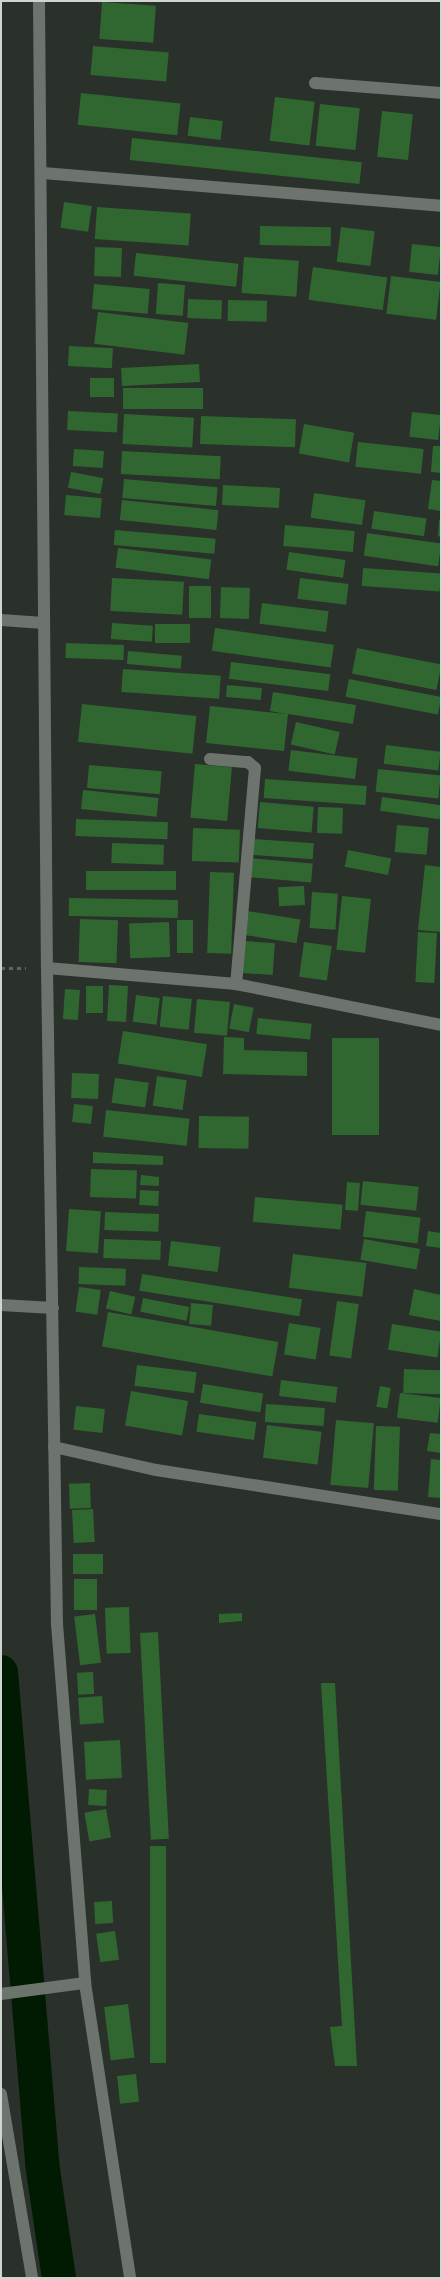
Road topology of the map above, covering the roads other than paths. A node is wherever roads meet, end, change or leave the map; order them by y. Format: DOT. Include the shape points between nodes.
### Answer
graph roads {
  1 [pos="40,1"];
  2 [pos="315,83"];
  3 [pos="441,93"];
  4 [pos="43,173"];
  5 [pos="441,206"];
  6 [pos="1,620"];
  7 [pos="44,623"];
  8 [pos="210,759"];
  9 [pos="47,968"];
  10 [pos="236,984"];
  11 [pos="441,1024"];
  12 [pos="1,1305"];
  13 [pos="53,1308"];
  14 [pos="54,1447"];
  15 [pos="441,1514"];
  16 [pos="85,1983"];
  17 [pos="1,1994"];
  18 [pos="1,2094"];
  19 [pos="32,2278"];
  20 [pos="130,2278"];
  1 -- 4 [label="street"];
  2 -- 3 [label="street"];
  4 -- 5 [label="street"];
  4 -- 7 [label="street"];
  6 -- 7 [label="street"];
  7 -- 9 [label="street"];
  8 -- 10 [label="street" via="248,762 255,768"];
  9 -- 10 [label="street"];
  9 -- 13 [label="street"];
  10 -- 11 [label="street"];
  12 -- 13 [label="street"];
  13 -- 14 [label="street"];
  14 -- 15 [label="street" via="156,1470"];
  14 -- 16 [label="street" via="57,1624"];
  16 -- 17 [label="street" via="60,1989"];
  16 -- 20 [label="street"];
  18 -- 19 [label="street"];
}
